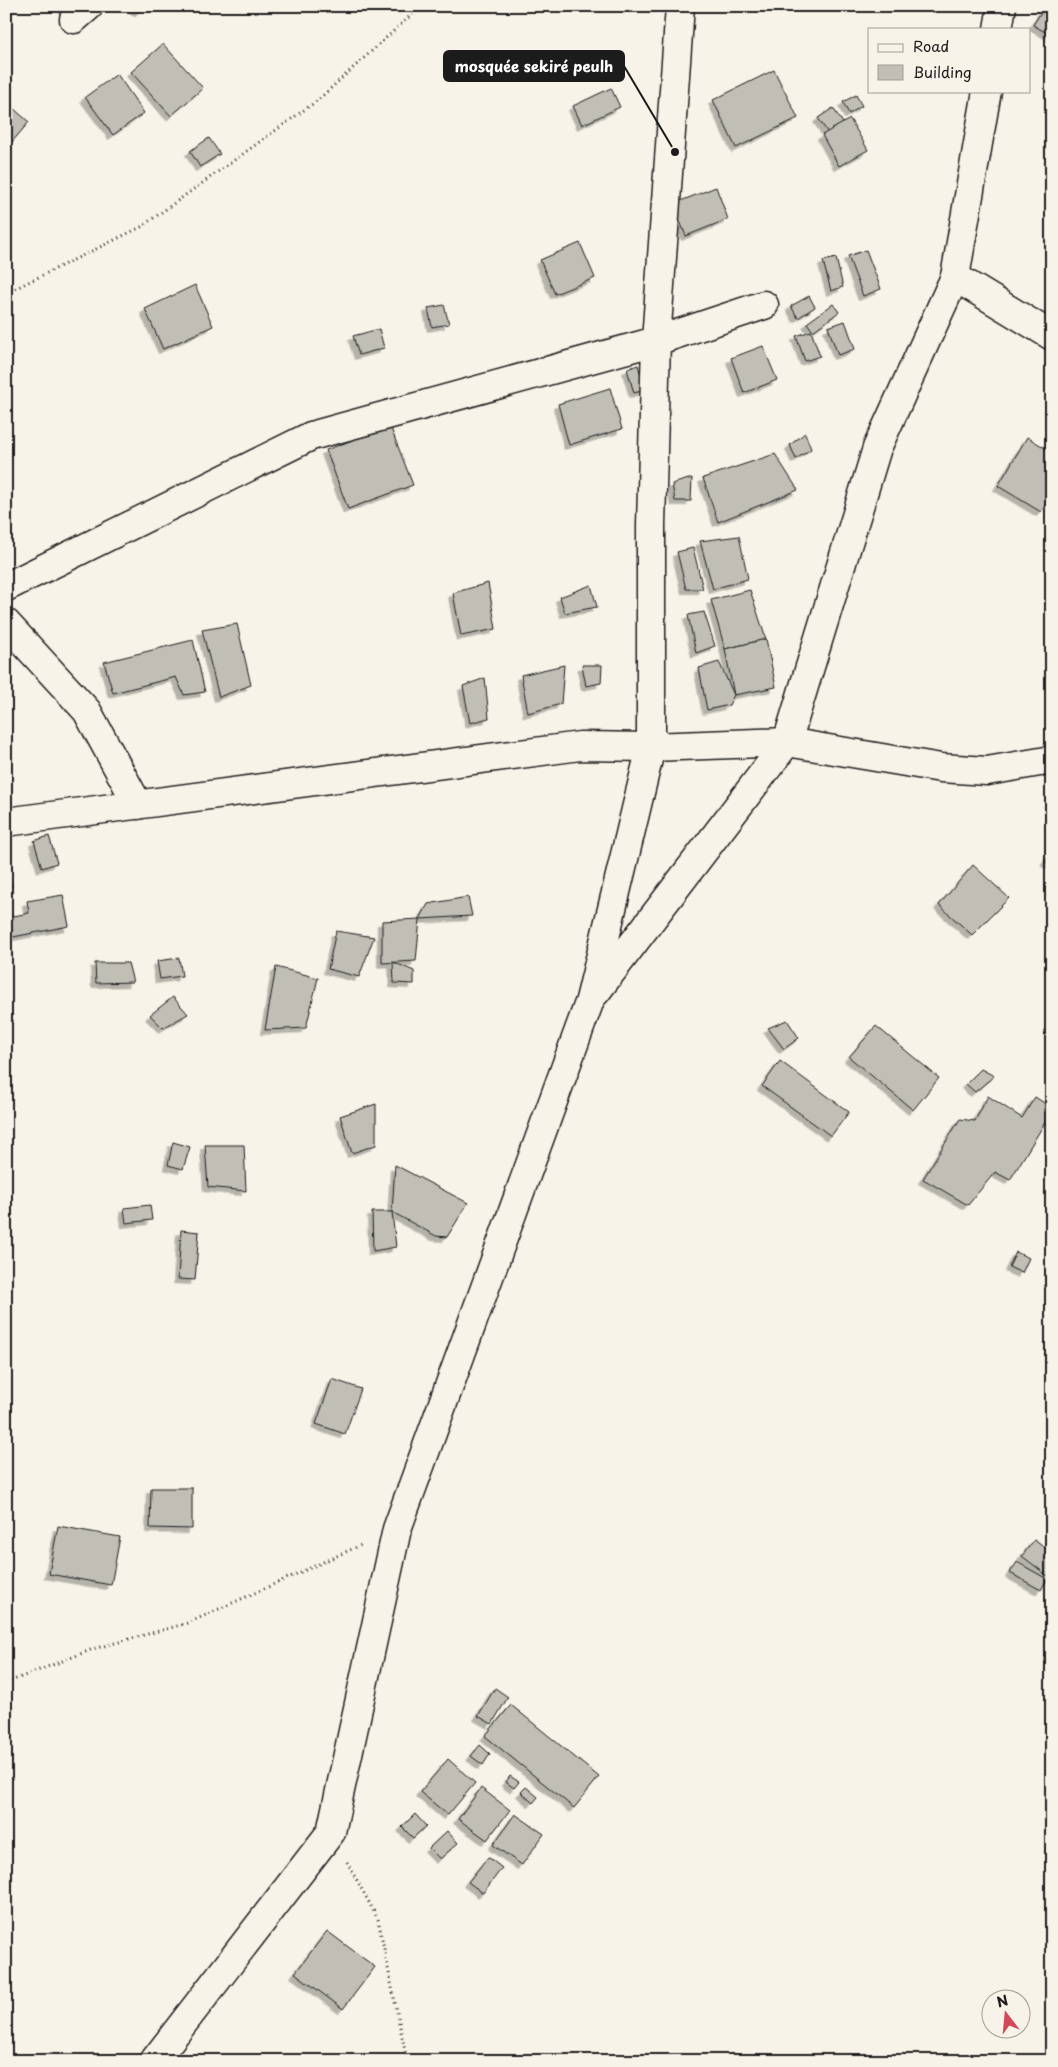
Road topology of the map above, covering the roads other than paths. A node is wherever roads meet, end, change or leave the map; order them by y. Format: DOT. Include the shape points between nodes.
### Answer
graph roads {
  1 [pos="680,6"];
  2 [pos="1002,6"];
  3 [pos="998,28"];
  4 [pos="987,92"];
  5 [pos="955,277"];
  6 [pos="764,306"];
  7 [pos="1052,336"];
  8 [pos="656,341"];
  9 [pos="6,587"];
  10 [pos="6,623"];
  11 [pos="787,742"];
  12 [pos="651,747"];
  13 [pos="1052,760"];
  14 [pos="138,804"];
  15 [pos="6,822"];
  16 [pos="590,1000"];
  17 [pos="154,2061"];
  1 -- 8 [label="street"];
  2 -- 3 [label="street"];
  4 -- 5 [label="street"];
  5 -- 7 [label="street"];
  5 -- 11 [label="street" via="877,448"];
  6 -- 8 [label="street"];
  8 -- 9 [label="street" via="311,436"];
  8 -- 12 [label="street" via="651,525"];
  10 -- 14 [label="street" via="87,711"];
  11 -- 12 [label="street"];
  11 -- 13 [label="street" via="942,768 987,771"];
  11 -- 16 [label="street"];
  12 -- 14 [label="street" via="580,746"];
  12 -- 16 [label="street"];
  14 -- 15 [label="street"];
  16 -- 17 [label="street" via="397,1529 332,1832"];
}
